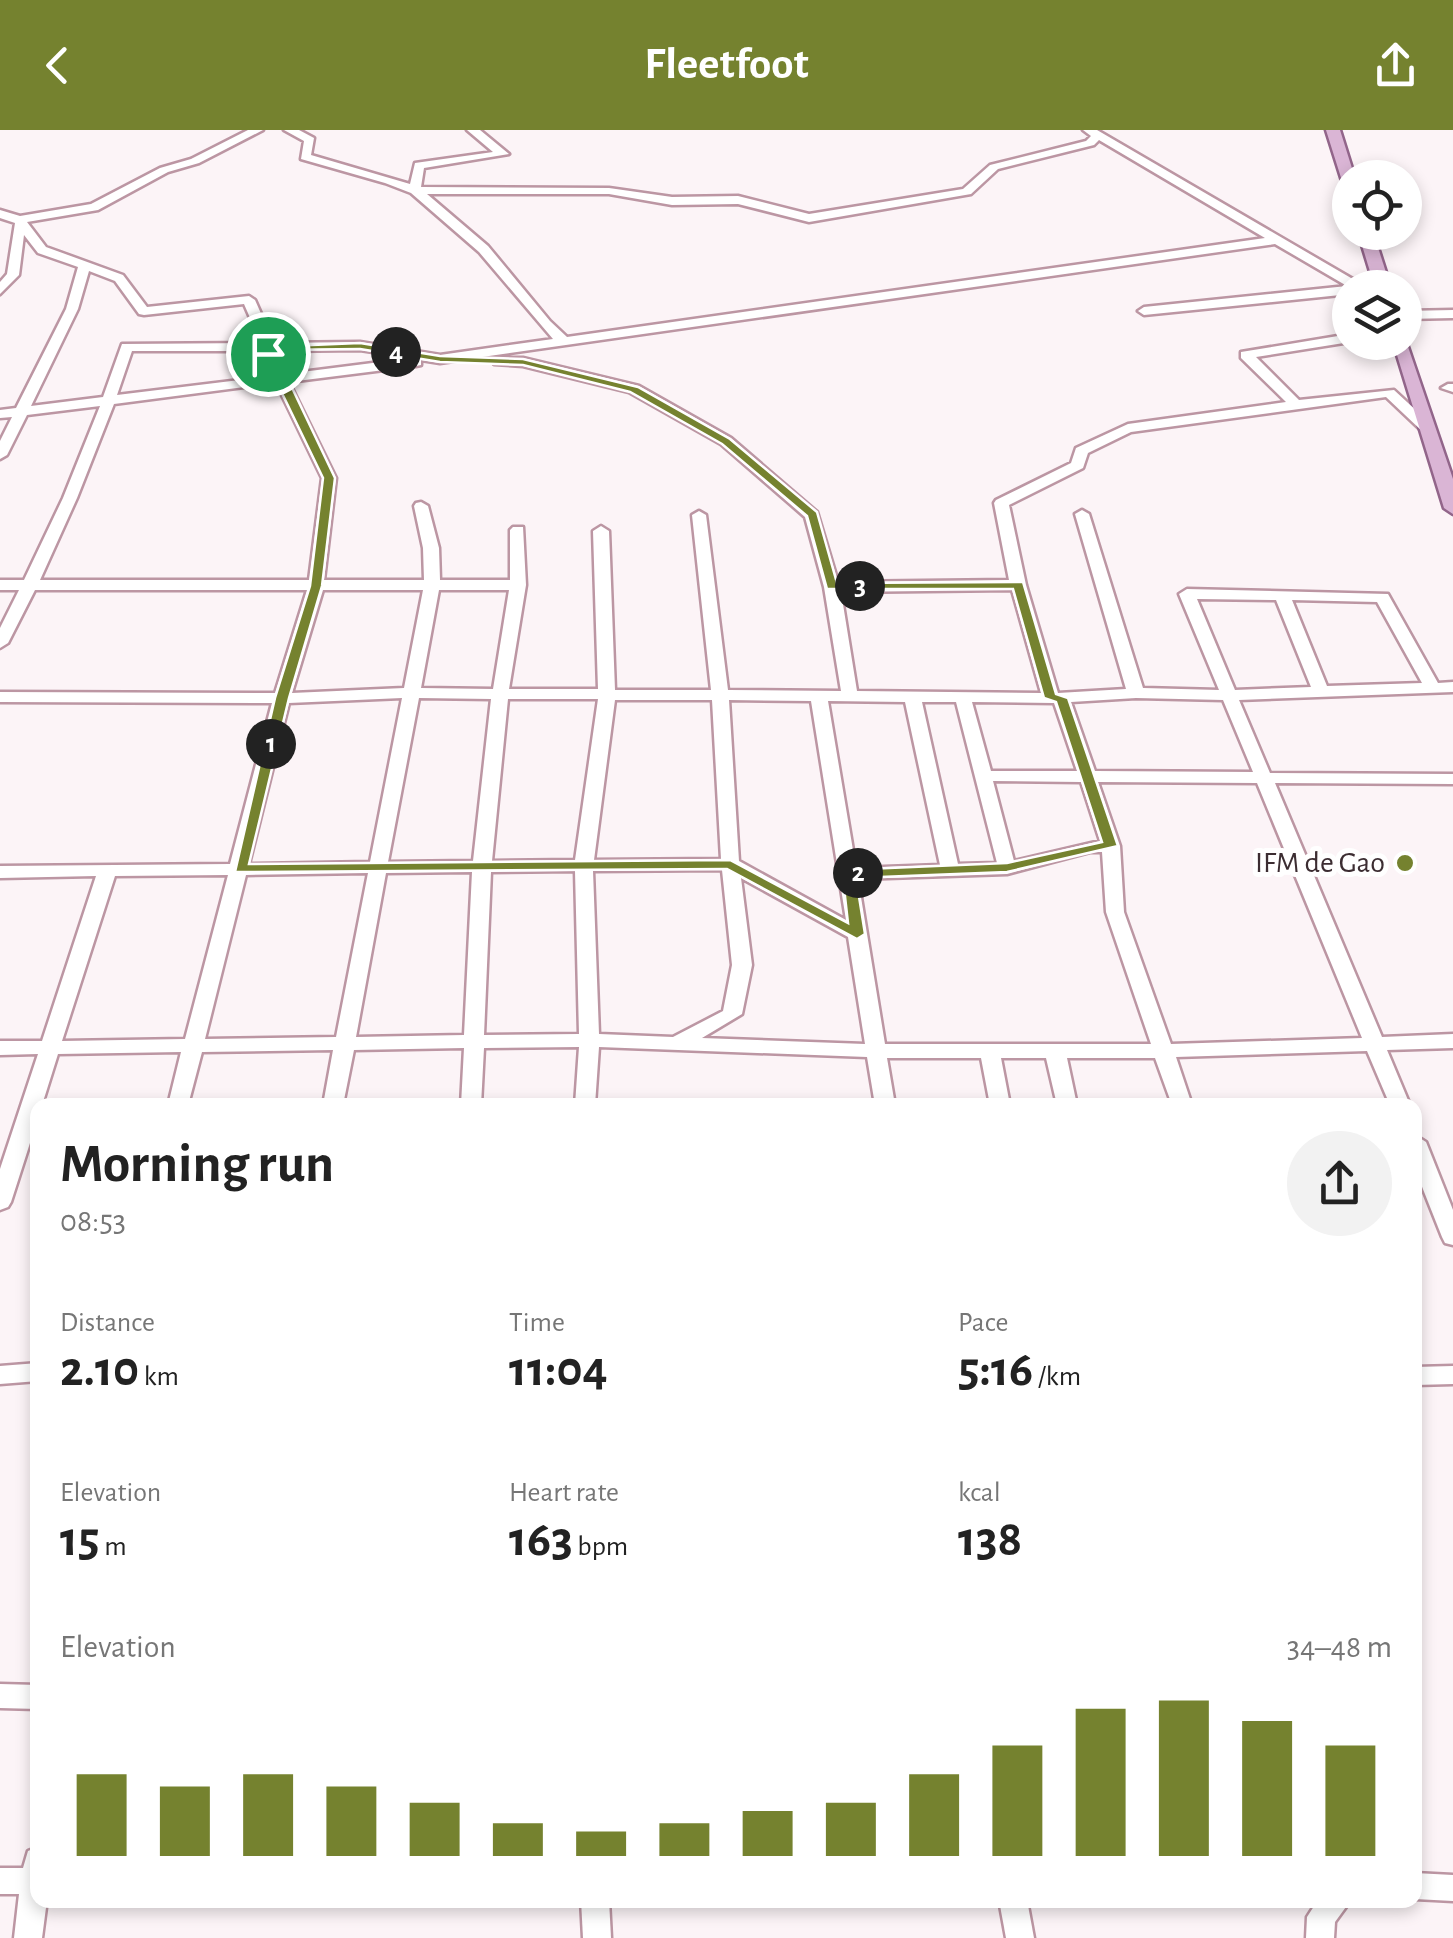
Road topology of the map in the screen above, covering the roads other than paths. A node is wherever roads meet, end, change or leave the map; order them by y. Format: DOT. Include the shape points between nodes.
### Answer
graph roads {
  1 [pos="257,130"];
  2 [pos="290,130"];
  3 [pos="472,130"];
  4 [pos="1333,130"];
  5 [pos="1094,133"];
  6 [pos="1342,160"];
  7 [pos="416,191"];
  8 [pos="0,214"];
  9 [pos="19,222"];
  10 [pos="1278,240"];
  11 [pos="84,267"];
  12 [pos="1332,272"];
  13 [pos="0,290"];
  14 [pos="1332,292"];
  15 [pos="1144,311"];
  16 [pos="1453,314"];
  17 [pos="1422,315"];
  18 [pos="1332,341"];
  19 [pos="566,343"];
  20 [pos="269,347"];
  21 [pos="440,359"];
  22 [pos="1407,360"];
  23 [pos="283,377"];
  24 [pos="110,402"];
  25 [pos="1296,405"];
  26 [pos="20,412"];
  27 [pos="0,414"];
  28 [pos="1428,429"];
  29 [pos="0,455"];
  30 [pos="1447,468"];
  31 [pos="422,506"];
  32 [pos="1453,508"];
  33 [pos="1082,514"];
  34 [pos="699,515"];
  35 [pos="518,530"];
  36 [pos="600,530"];
  37 [pos="432,585"];
  38 [pos="518,585"];
  39 [pos="1018,585"];
  40 [pos="0,586"];
  41 [pos="30,586"];
  42 [pos="316,586"];
  43 [pos="832,587"];
  44 [pos="1282,596"];
  45 [pos="0,643"];
  46 [pos="1432,686"];
  47 [pos="1453,687"];
  48 [pos="1320,689"];
  49 [pos="414,693"];
  50 [pos="1136,693"];
  51 [pos="1228,694"];
  52 [pos="0,696"];
  53 [pos="500,696"];
  54 [pos="607,696"];
  55 [pos="720,697"];
  56 [pos="282,698"];
  57 [pos="819,698"];
  58 [pos="850,698"];
  59 [pos="912,698"];
  60 [pos="963,698"];
  61 [pos="1056,698"];
  62 [pos="982,776"];
  63 [pos="1089,776"];
  64 [pos="1453,779"];
  65 [pos="1267,780"];
  66 [pos="1111,846"];
  67 [pos="482,864"];
  68 [pos="584,864"];
  69 [pos="730,864"];
  70 [pos="377,866"];
  71 [pos="240,868"];
  72 [pos="1007,868"];
  73 [pos="950,870"];
  74 [pos="4,872"];
  75 [pos="107,872"];
  76 [pos="848,874"];
  77 [pos="0,892"];
  78 [pos="857,934"];
  79 [pos="472,1040"];
  80 [pos="589,1040"];
  81 [pos="679,1041"];
  82 [pos="346,1042"];
  83 [pos="1453,1042"];
  84 [pos="1375,1043"];
  85 [pos="193,1044"];
  86 [pos="0,1048"];
  87 [pos="48,1048"];
  88 [pos="878,1050"];
  89 [pos="990,1051"];
  90 [pos="1055,1051"];
  91 [pos="1166,1051"];
  92 [pos="32,1098"];
  93 [pos="180,1098"];
  94 [pos="334,1098"];
  95 [pos="470,1098"];
  96 [pos="585,1098"];
  97 [pos="884,1098"];
  98 [pos="999,1098"];
  99 [pos="1065,1098"];
  100 [pos="1180,1098"];
  101 [pos="1397,1098"];
  102 [pos="30,1106"];
  103 [pos="1422,1160"];
  104 [pos="0,1202"];
  105 [pos="1453,1237"];
  106 [pos="30,1373"];
  107 [pos="0,1375"];
  108 [pos="1453,1375"];
  109 [pos="1422,1376"];
  110 [pos="0,1696"];
  111 [pos="30,1697"];
  112 [pos="30,1875"];
  113 [pos="0,1881"];
  114 [pos="1422,1886"];
  115 [pos="1453,1888"];
  116 [pos="32,1908"];
  117 [pos="595,1908"];
  118 [pos="1015,1908"];
  119 [pos="1329,1908"];
  120 [pos="28,1938"];
  121 [pos="597,1938"];
  122 [pos="1020,1938"];
  123 [pos="1320,1938"];
  1 -- 9 [label="street" via="94,207"];
  2 -- 7 [label="street" via="310,140 305,158"];
  3 -- 7 [label="street" via="503,154 419,166"];
  4 -- 6 [label="main road"];
  5 -- 7 [label="street" via="1090,143 994,167 967,192 809,218 738,200 672,201 609,191"];
  5 -- 10 [label="street"];
  7 -- 19 [label="street" via="458,220 521,292 538,322"];
  8 -- 9 [label="street"];
  9 -- 11 [label="street" via="42,250"];
  9 -- 13 [label="street" via="12,275"];
  10 -- 12 [label="street"];
  10 -- 19 [label="street"];
  11 -- 20 [label="street" via="120,278 144,311 249,300"];
  11 -- 26 [label="street" via="72,309"];
  14 -- 15 [label="street"];
  16 -- 17 [label="street"];
  18 -- 25 [label="street" via="1246,356"];
  19 -- 21 [label="street"];
  20 -- 21 [label="street" via="360,346"];
  20 -- 23 [label="street"];
  20 -- 24 [label="street" via="127,348"];
  21 -- 23 [label="street"];
  21 -- 43 [label="street" via="523,362 634,390 726,442 812,515"];
  22 -- 28 [label="main road"];
  23 -- 24 [label="street"];
  23 -- 42 [label="street" via="329,478"];
  24 -- 26 [label="street"];
  24 -- 41 [label="street"];
  25 -- 28 [label="street" via="1389,394"];
  25 -- 39 [label="street" via="1128,428 1081,451 1078,464 1000,503"];
  26 -- 27 [label="street"];
  26 -- 29 [label="street"];
  28 -- 30 [label="main road"];
  30 -- 32 [label="main road"];
  31 -- 37 [label="street"];
  33 -- 50 [label="street"];
  34 -- 55 [label="street"];
  35 -- 38 [label="street"];
  36 -- 54 [label="street"];
  37 -- 38 [label="street"];
  37 -- 42 [label="street"];
  37 -- 49 [label="street"];
  38 -- 53 [label="street"];
  39 -- 43 [label="street"];
  39 -- 61 [label="street"];
  40 -- 41 [label="street"];
  41 -- 42 [label="street"];
  41 -- 45 [label="street"];
  42 -- 56 [label="street"];
  43 -- 58 [label="street"];
  44 -- 46 [label="street" via="1382,597"];
  44 -- 48 [label="street"];
  44 -- 51 [label="street" via="1186,594"];
  46 -- 47 [label="street"];
  46 -- 48 [label="street"];
  48 -- 51 [label="street"];
  49 -- 53 [label="street"];
  49 -- 56 [label="street"];
  49 -- 70 [label="street"];
  50 -- 51 [label="street"];
  50 -- 61 [label="street"];
  51 -- 65 [label="street"];
  52 -- 56 [label="street"];
  53 -- 54 [label="street"];
  53 -- 67 [label="street"];
  54 -- 55 [label="street"];
  54 -- 68 [label="street"];
  55 -- 57 [label="street"];
  55 -- 69 [label="street"];
  56 -- 71 [label="street"];
  57 -- 58 [label="street"];
  57 -- 76 [label="street"];
  58 -- 59 [label="street"];
  59 -- 60 [label="street"];
  59 -- 73 [label="street"];
  60 -- 61 [label="street"];
  60 -- 62 [label="street"];
  61 -- 63 [label="street"];
  62 -- 63 [label="street"];
  62 -- 72 [label="street"];
  63 -- 65 [label="street"];
  63 -- 66 [label="street"];
  64 -- 65 [label="street"];
  65 -- 84 [label="street"];
  66 -- 72 [label="street"];
  66 -- 91 [label="street" via="1115,912"];
  67 -- 68 [label="street"];
  67 -- 70 [label="street"];
  67 -- 79 [label="street"];
  68 -- 69 [label="street"];
  68 -- 80 [label="street"];
  69 -- 78 [label="street"];
  69 -- 81 [label="street" via="742,965 732,1014"];
  70 -- 71 [label="street"];
  70 -- 82 [label="street"];
  71 -- 75 [label="street"];
  71 -- 85 [label="street"];
  72 -- 73 [label="street"];
  73 -- 76 [label="street"];
  74 -- 75 [label="street"];
  74 -- 77 [label="street"];
  75 -- 87 [label="street"];
  76 -- 78 [label="street"];
  78 -- 88 [label="street"];
  79 -- 80 [label="street"];
  79 -- 82 [label="street"];
  79 -- 95 [label="street"];
  80 -- 81 [label="street"];
  80 -- 96 [label="street"];
  81 -- 88 [label="street"];
  82 -- 85 [label="street"];
  82 -- 94 [label="street"];
  83 -- 84 [label="street"];
  84 -- 91 [label="street"];
  84 -- 101 [label="street"];
  85 -- 87 [label="street"];
  85 -- 93 [label="street"];
  86 -- 87 [label="street"];
  87 -- 92 [label="street"];
  88 -- 89 [label="street"];
  88 -- 97 [label="street"];
  89 -- 90 [label="street"];
  89 -- 98 [label="street"];
  90 -- 91 [label="street"];
  90 -- 99 [label="street"];
  91 -- 100 [label="street"];
  102 -- 104 [label="street"];
  103 -- 105 [label="street"];
  106 -- 107 [label="street"];
  108 -- 109 [label="street"];
  110 -- 111 [label="street"];
  112 -- 113 [label="street"];
  114 -- 115 [label="street"];
  116 -- 120 [label="street"];
  117 -- 121 [label="street"];
  118 -- 122 [label="street"];
  119 -- 123 [label="street" via="1321,1917"];
}
